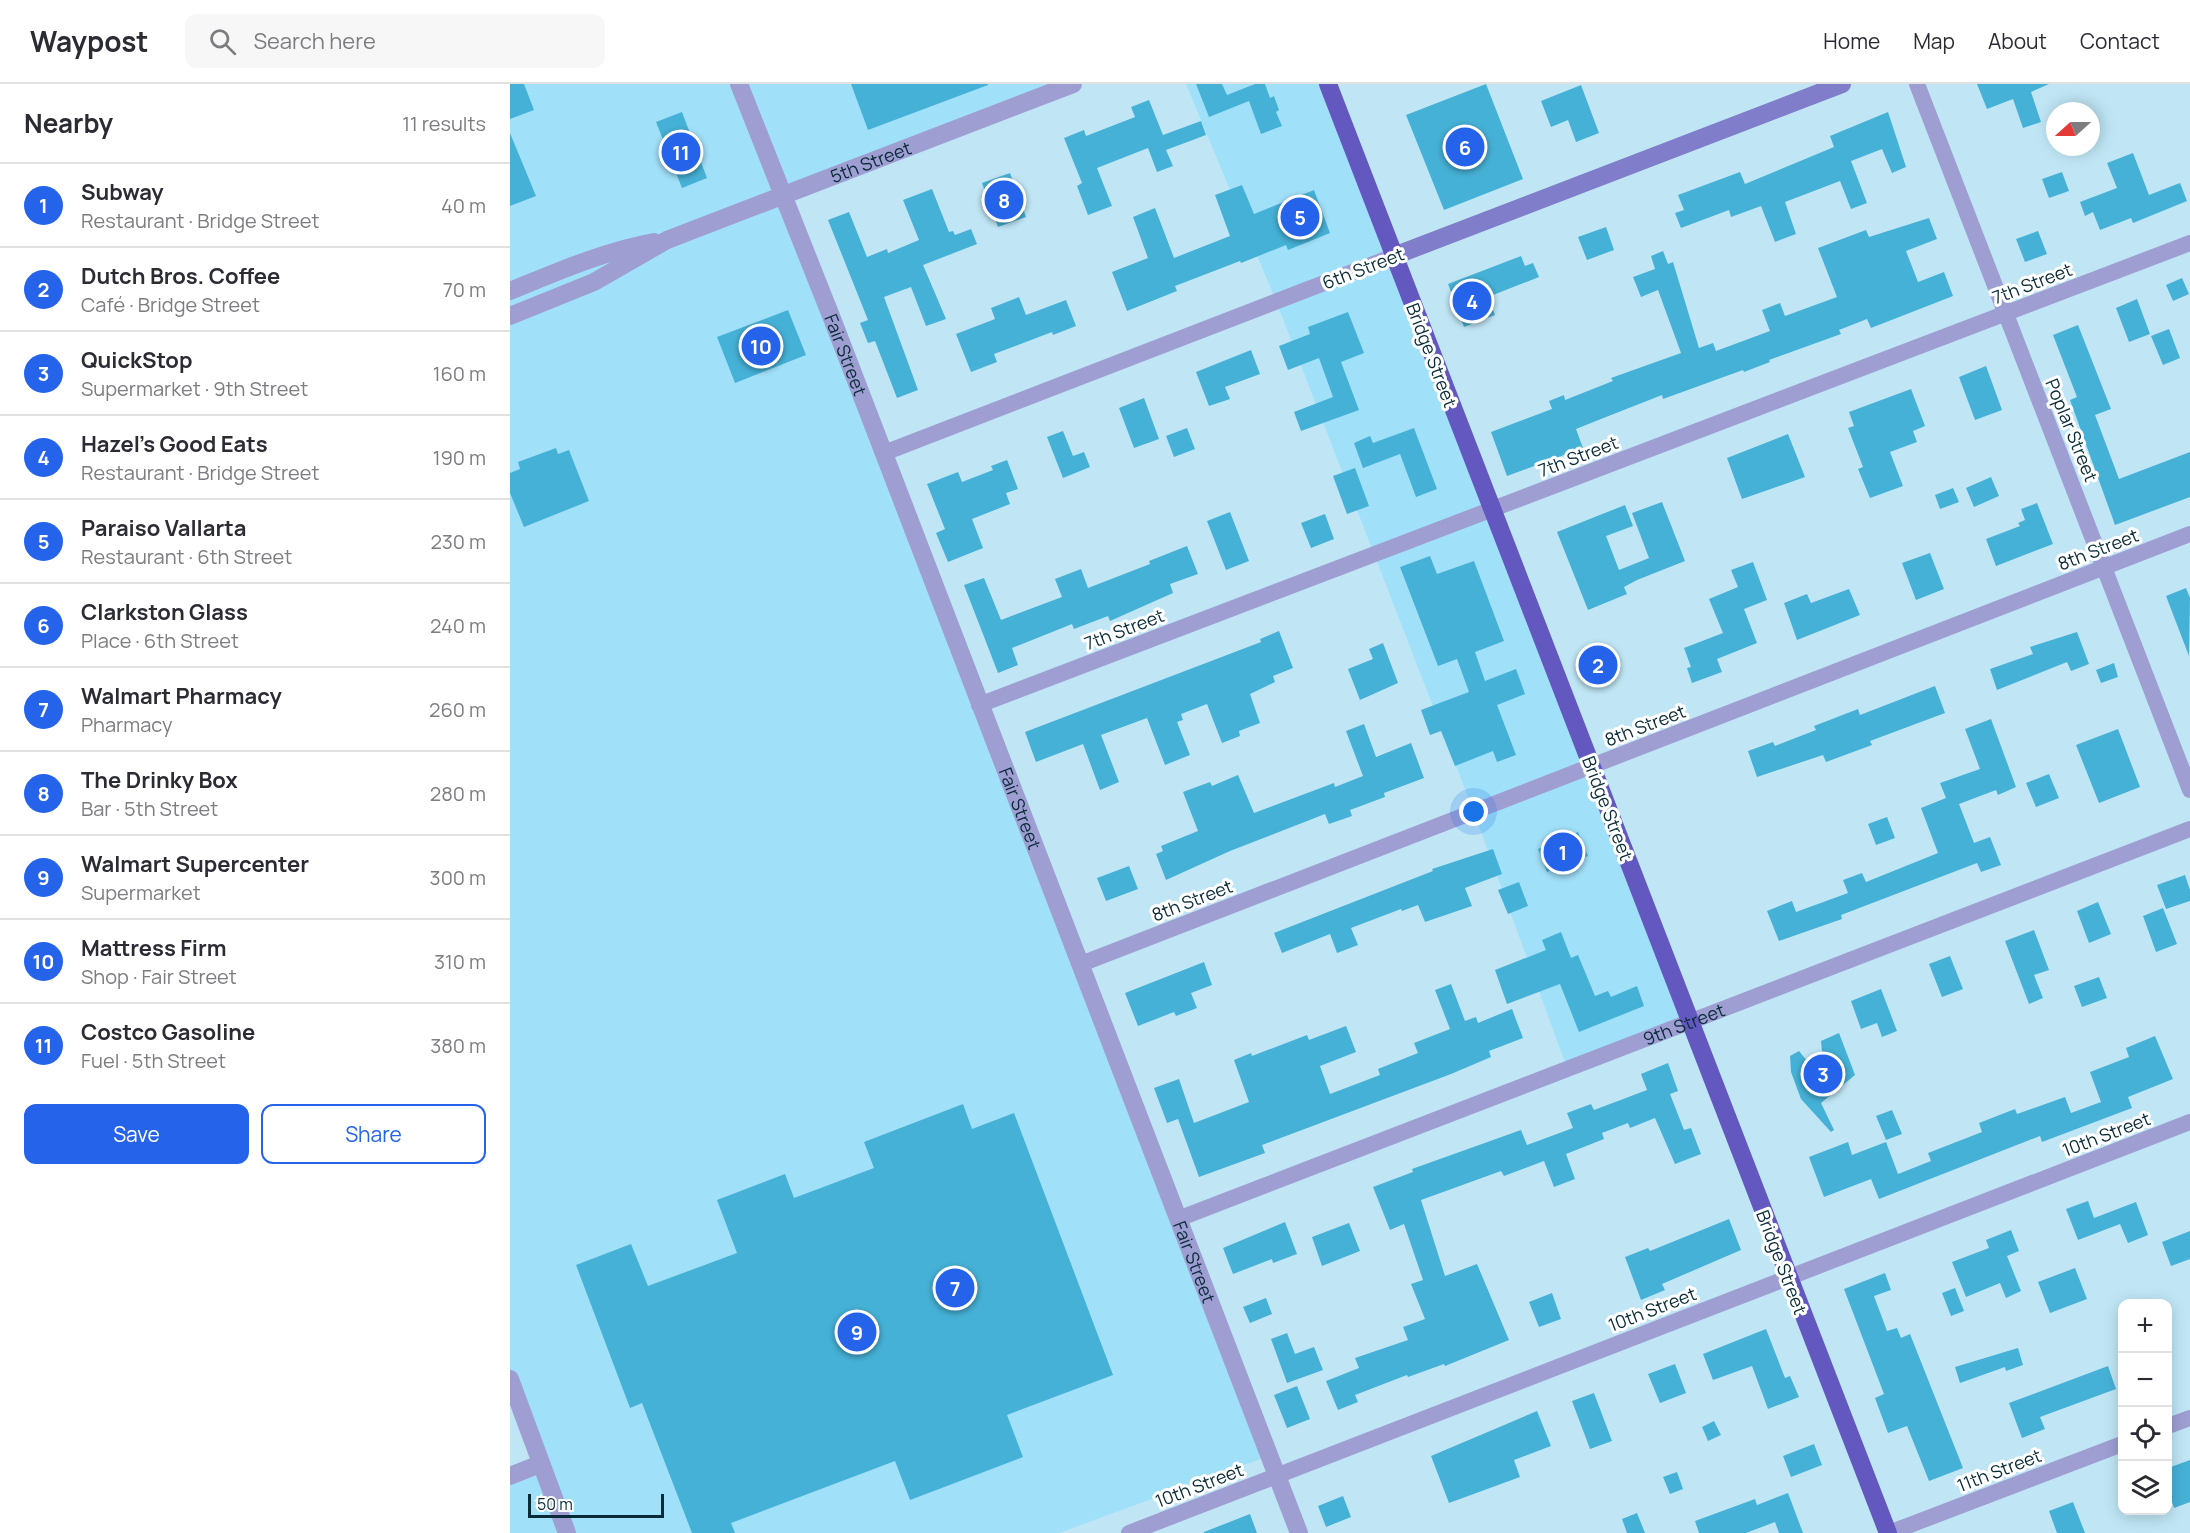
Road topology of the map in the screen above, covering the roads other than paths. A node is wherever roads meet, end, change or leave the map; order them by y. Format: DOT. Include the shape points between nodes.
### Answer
graph roads {
  1 [pos="739,84"];
  2 [pos="1073,84"];
  3 [pos="1328,84"];
  4 [pos="1842,84"];
  5 [pos="1917,84"];
  6 [pos="782,195"];
  7 [pos="667,240"];
  8 [pos="2190,243"];
  9 [pos="1394,256"];
  10 [pos="510,291"];
  11 [pos="2005,314"];
  12 [pos="510,316"];
  13 [pos="884,453"];
  14 [pos="1491,510"];
  15 [pos="2190,534"];
  16 [pos="2105,567"];
  17 [pos="980,705"];
  18 [pos="1592,767"];
  19 [pos="2190,790"];
  20 [pos="2190,830"];
  21 [pos="1081,964"];
  22 [pos="1689,1021"];
  23 [pos="2190,1122"];
  24 [pos="1178,1219"];
  25 [pos="1788,1277"];
  26 [pos="510,1379"];
  27 [pos="2190,1418"];
  28 [pos="2172,1425"];
  29 [pos="2118,1446"];
  30 [pos="540,1464"];
  31 [pos="510,1476"];
  32 [pos="1277,1476"];
  33 [pos="567,1533"];
  34 [pos="1129,1533"];
  35 [pos="1299,1533"];
  36 [pos="1888,1533"];
  1 -- 6 [label="street, Fair Street"];
  2 -- 6 [label="street, 5th Street"];
  3 -- 9 [label="highway, Bridge Street"];
  4 -- 9 [label="main road, 6th Street"];
  5 -- 11 [label="street, Poplar Street"];
  6 -- 7 [label="street, 5th Street"];
  6 -- 13 [label="street, Fair Street"];
  7 -- 10 [label="street, 5th Street" via="630,246"];
  7 -- 12 [label="street, 5th Street" via="594,282"];
  8 -- 11 [label="street, 7th Street"];
  9 -- 13 [label="street, 6th Street"];
  9 -- 14 [label="highway, Bridge Street"];
  11 -- 14 [label="street, 7th Street"];
  11 -- 16 [label="street, Poplar Street"];
  13 -- 17 [label="street, Fair Street"];
  14 -- 17 [label="street, 7th Street"];
  14 -- 18 [label="highway, Bridge Street"];
  15 -- 16 [label="street, 8th Street"];
  16 -- 18 [label="street, 8th Street"];
  16 -- 19 [label="street, Poplar Street"];
  17 -- 21 [label="street, Fair Street"];
  18 -- 21 [label="street, 8th Street"];
  18 -- 22 [label="highway, Bridge Street"];
  20 -- 22 [label="street, 9th Street"];
  21 -- 24 [label="street, Fair Street"];
  22 -- 24 [label="street, 9th Street"];
  22 -- 25 [label="highway, Bridge Street"];
  23 -- 25 [label="street, 10th Street"];
  24 -- 32 [label="street, Fair Street"];
  25 -- 32 [label="street, 10th Street"];
  25 -- 36 [label="highway, Bridge Street"];
  26 -- 30 [label="street"];
  27 -- 28 [label="street"];
  29 -- 36 [label="street, 11th Street"];
  30 -- 31 [label="street"];
  30 -- 33 [label="street"];
  32 -- 34 [label="street, 10th Street"];
  32 -- 35 [label="street, Fair Street"];
}
